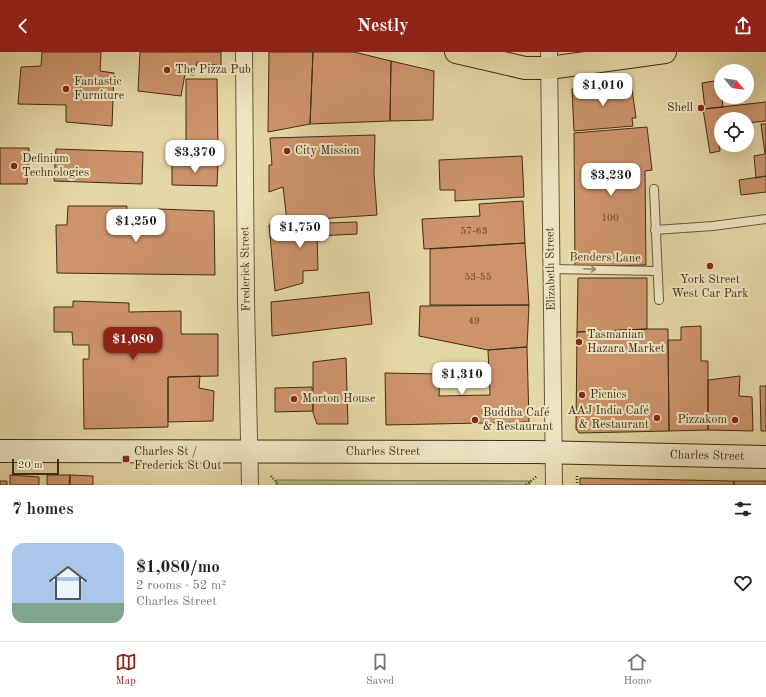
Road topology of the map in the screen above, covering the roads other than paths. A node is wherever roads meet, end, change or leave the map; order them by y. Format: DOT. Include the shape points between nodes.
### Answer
graph roads {
  1 [pos="244,52"];
  2 [pos="456,52"];
  3 [pos="665,52"];
  4 [pos="549,60"];
  5 [pos="654,189"];
  6 [pos="766,219"];
  7 [pos="655,230"];
  8 [pos="551,270"];
  9 [pos="657,271"];
  10 [pos="659,300"];
  11 [pos="0,451"];
  12 [pos="249,451"];
  13 [pos="554,452"];
  14 [pos="766,457"];
  15 [pos="250,485"];
  16 [pos="554,485"];
  1 -- 12 [label="street, Frederick Street"];
  2 -- 4 [label="highway" via="525,68"];
  3 -- 4 [label="highway"];
  4 -- 8 [label="street, Elizabeth Street"];
  5 -- 7 [label="lane"];
  6 -- 7 [label="lane"];
  7 -- 9 [label="lane"];
  8 -- 9 [label="lane, Benders Lane, one-way"];
  8 -- 13 [label="street, Elizabeth Street"];
  9 -- 10 [label="lane"];
  11 -- 12 [label="street, Charles Street"];
  12 -- 13 [label="street, Charles Street"];
  12 -- 15 [label="street, Frederick Street"];
  13 -- 14 [label="street, Charles Street"];
  13 -- 16 [label="street, Elizabeth Street"];
}
